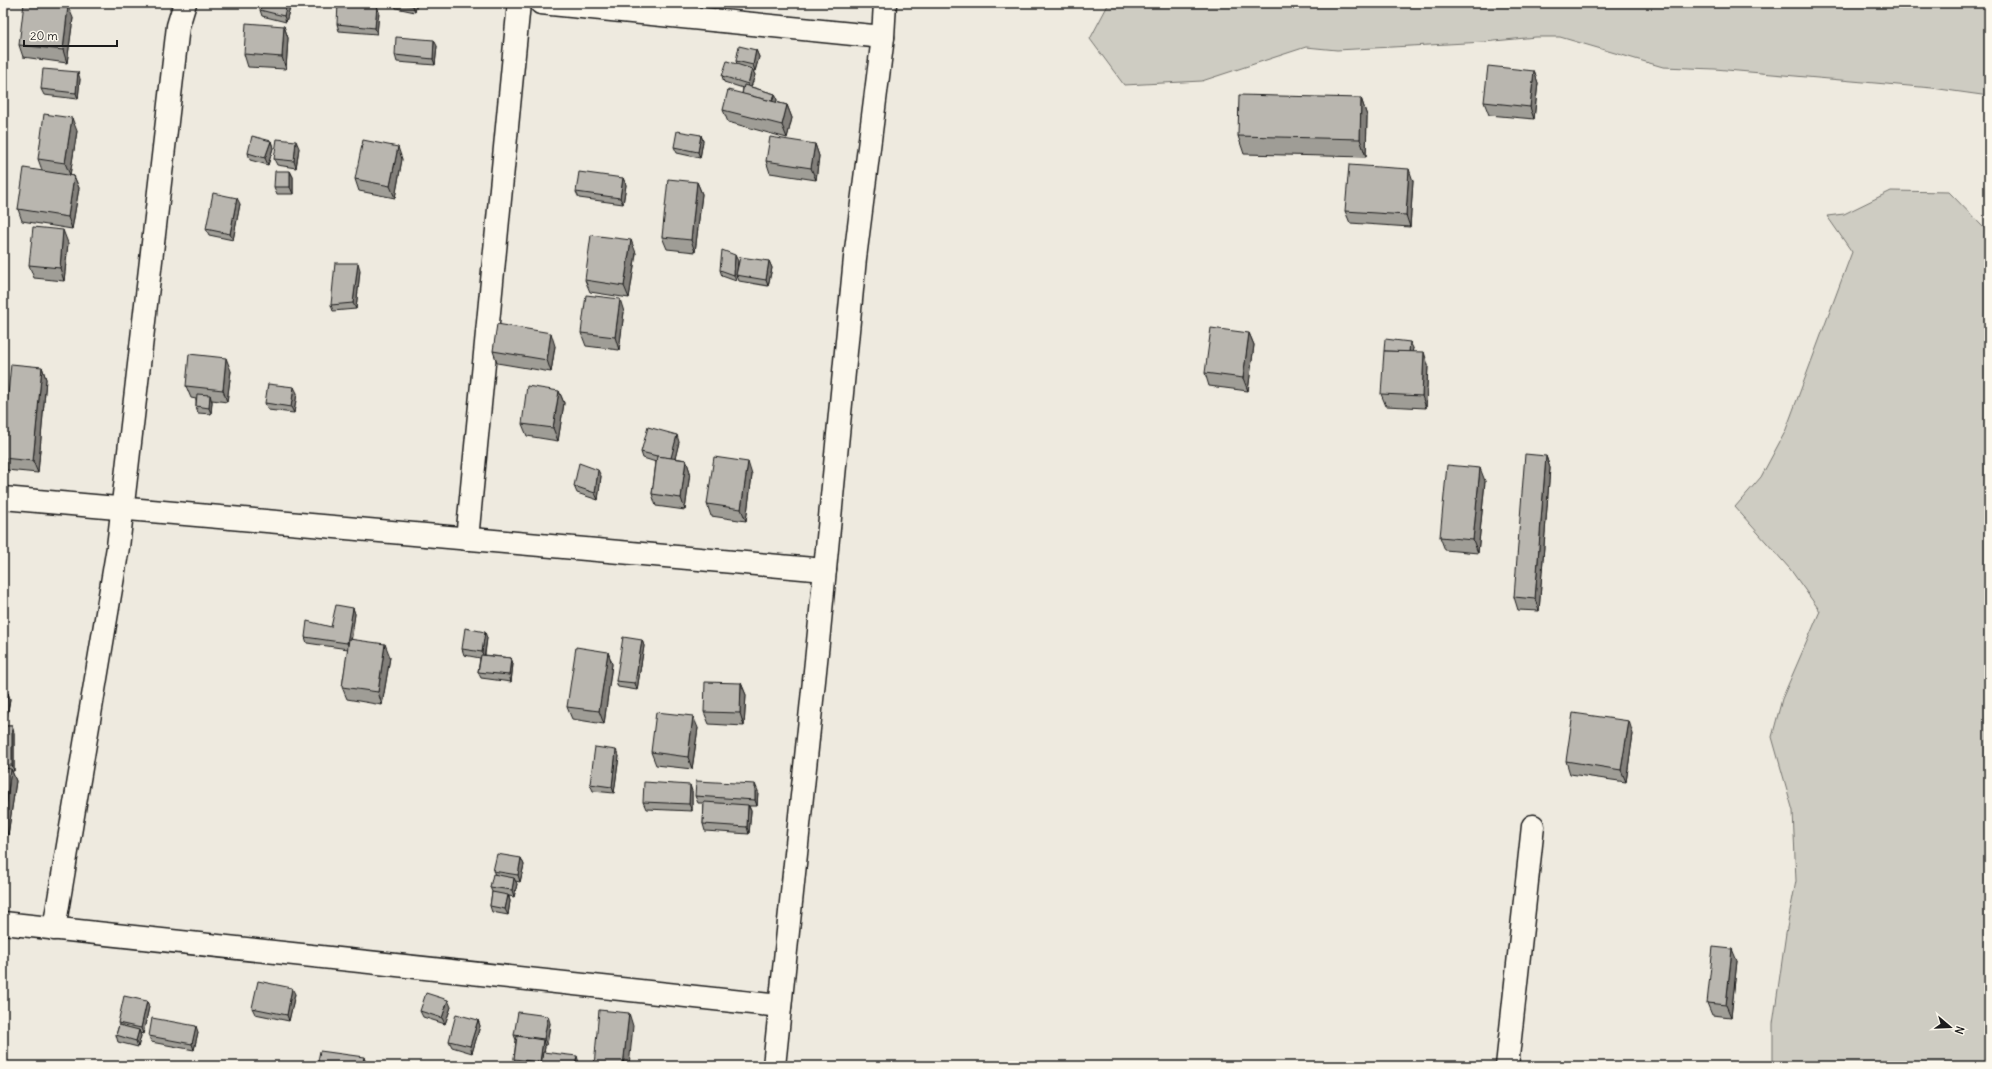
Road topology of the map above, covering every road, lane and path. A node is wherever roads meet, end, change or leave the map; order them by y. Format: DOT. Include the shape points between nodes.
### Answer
graph roads {
  1 [pos="185,3"];
  2 [pos="518,3"];
  3 [pos="541,3"];
  4 [pos="886,3"];
  5 [pos="883,37"];
  6 [pos="3,498"];
  7 [pos="122,509"];
  8 [pos="467,539"];
  9 [pos="825,570"];
  10 [pos="1533,826"];
  11 [pos="3,923"];
  12 [pos="54,929"];
  13 [pos="780,1006"];
  14 [pos="774,1066"];
  15 [pos="1507,1066"];
  1 -- 7 [label="street" via="178,26"];
  2 -- 8 [label="street"];
  3 -- 5 [label="street"];
  4 -- 5 [label="street"];
  5 -- 9 [label="street" via="855,258"];
  6 -- 7 [label="street"];
  7 -- 8 [label="street"];
  7 -- 12 [label="street" via="118,547"];
  8 -- 9 [label="street"];
  9 -- 13 [label="street"];
  10 -- 15 [label="street"];
  11 -- 12 [label="street"];
  12 -- 13 [label="street"];
  13 -- 14 [label="street"];
}
